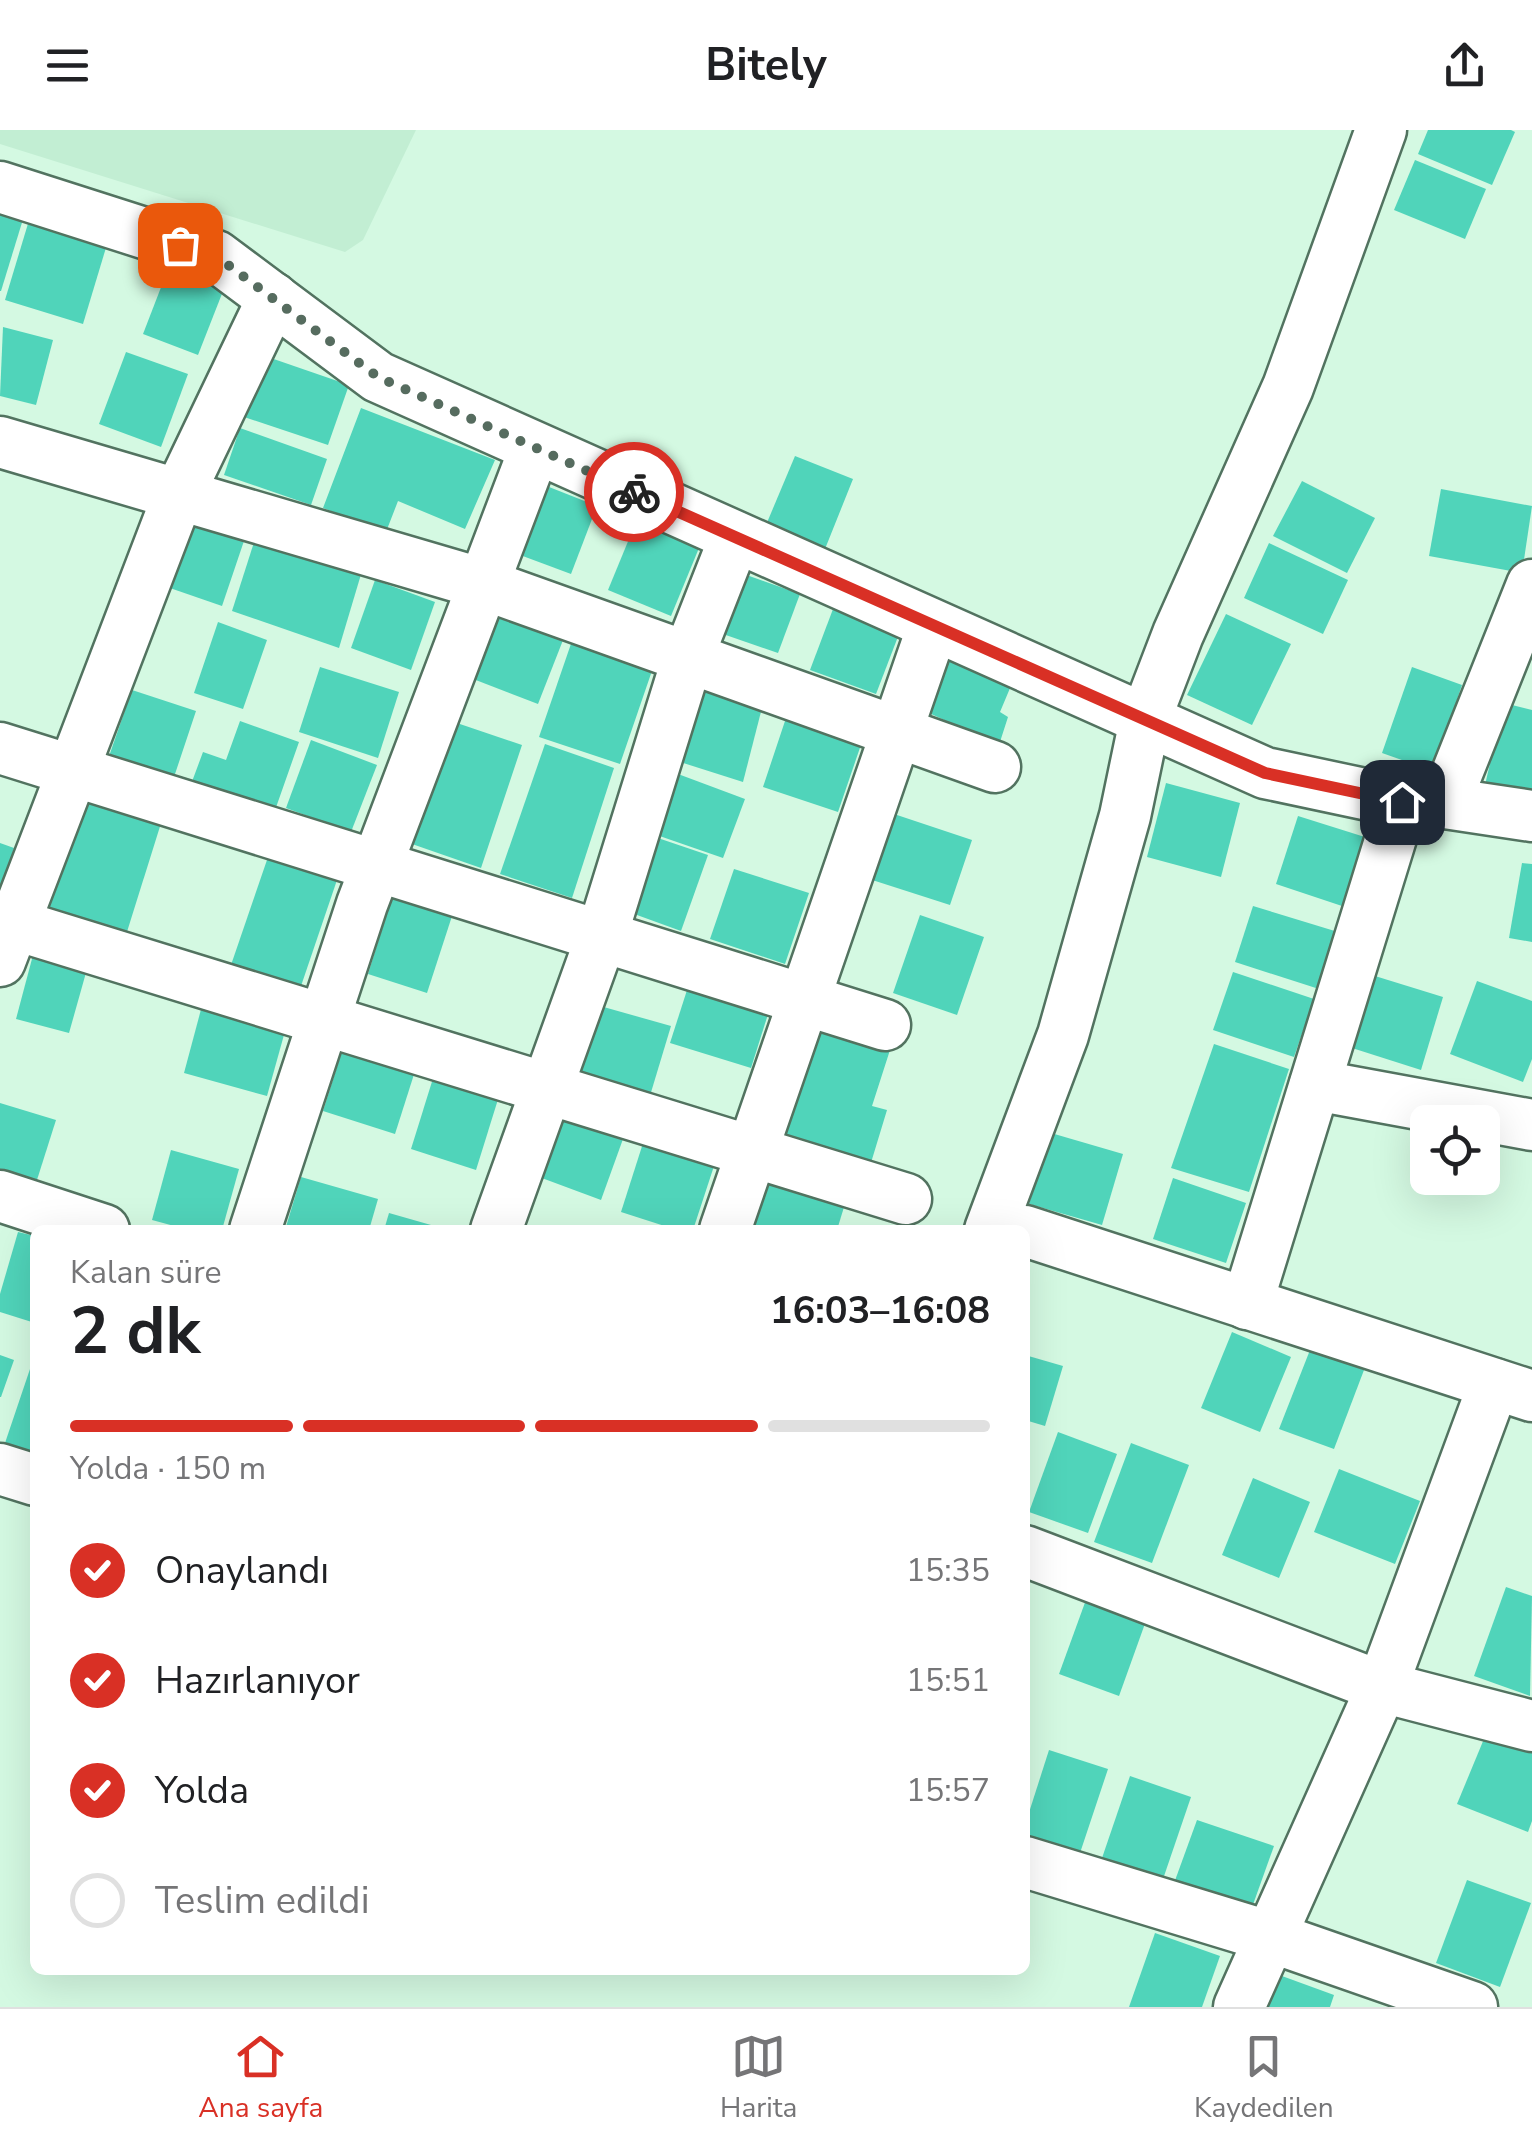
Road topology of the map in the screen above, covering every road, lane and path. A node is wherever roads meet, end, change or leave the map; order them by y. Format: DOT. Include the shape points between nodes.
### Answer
graph roads {
  1 [pos="1380,130"];
  2 [pos="0,187"];
  3 [pos="272,298"];
  4 [pos="0,442"];
  5 [pos="535,448"];
  6 [pos="178,496"];
  7 [pos="734,537"];
  8 [pos="483,584"];
  9 [pos="1532,585"];
  10 [pos="933,626"];
  11 [pos="688,657"];
  12 [pos="1145,720"];
  13 [pos="894,731"];
  14 [pos="0,748"];
  15 [pos="995,767"];
  16 [pos="75,772"];
  17 [pos="1424,802"];
  18 [pos="1532,816"];
  19 [pos="376,869"];
  20 [pos="4,935"];
  21 [pos="601,938"];
  22 [pos="804,1000"];
  23 [pos="324,1020"];
  24 [pos="885,1026"];
  25 [pos="1314,1085"];
  26 [pos="547,1087"];
  27 [pos="1532,1125"];
  28 [pos="752,1150"];
  29 [pos="0,1196"];
  30 [pos="906,1199"];
  31 [pos="89,1225"];
  32 [pos="257,1225"];
  33 [pos="498,1225"];
  34 [pos="727,1225"];
  35 [pos="1009,1225"];
  36 [pos="1030,1235"];
  37 [pos="1247,1304"];
  38 [pos="1513,1390"];
  39 [pos="0,1469"];
  40 [pos="30,1478"];
  41 [pos="1030,1553"];
  42 [pos="1382,1687"];
  43 [pos="1532,1726"];
  44 [pos="1030,1864"];
  45 [pos="1271,1936"];
  46 [pos="1239,2007"];
  47 [pos="1472,2007"];
  1 -- 12 [label="street" via="1288,387"];
  2 -- 3 [label="street" via="216,256"];
  3 -- 5 [label="street" via="378,377"];
  3 -- 6 [label="street"];
  4 -- 6 [label="street"];
  5 -- 7 [label="street"];
  5 -- 8 [label="street"];
  6 -- 8 [label="street"];
  6 -- 16 [label="street"];
  7 -- 10 [label="street"];
  7 -- 11 [label="street"];
  8 -- 11 [label="street"];
  8 -- 19 [label="street"];
  9 -- 17 [label="street"];
  10 -- 12 [label="street"];
  10 -- 13 [label="street"];
  11 -- 13 [label="street"];
  11 -- 21 [label="street"];
  12 -- 17 [label="street" via="1265,773"];
  12 -- 35 [label="street" via="1125,816"];
  13 -- 15 [label="street"];
  13 -- 22 [label="street"];
  14 -- 16 [label="street"];
  16 -- 19 [label="street"];
  16 -- 20 [label="street"];
  17 -- 18 [label="street"];
  17 -- 25 [label="street"];
  19 -- 21 [label="street"];
  19 -- 23 [label="street"];
  20 -- 23 [label="street"];
  21 -- 22 [label="street"];
  21 -- 26 [label="street"];
  22 -- 24 [label="street"];
  22 -- 28 [label="street"];
  23 -- 26 [label="street"];
  23 -- 32 [label="street"];
  25 -- 27 [label="street"];
  25 -- 37 [label="street"];
  26 -- 28 [label="street"];
  26 -- 33 [label="street"];
  28 -- 30 [label="street"];
  28 -- 34 [label="street"];
  29 -- 31 [label="street"];
  36 -- 37 [label="street"];
  37 -- 38 [label="street"];
  38 -- 42 [label="street"];
  39 -- 40 [label="street"];
  41 -- 42 [label="street"];
  42 -- 43 [label="street"];
  42 -- 45 [label="street"];
  44 -- 45 [label="street"];
  45 -- 46 [label="street"];
  45 -- 47 [label="street"];
}
